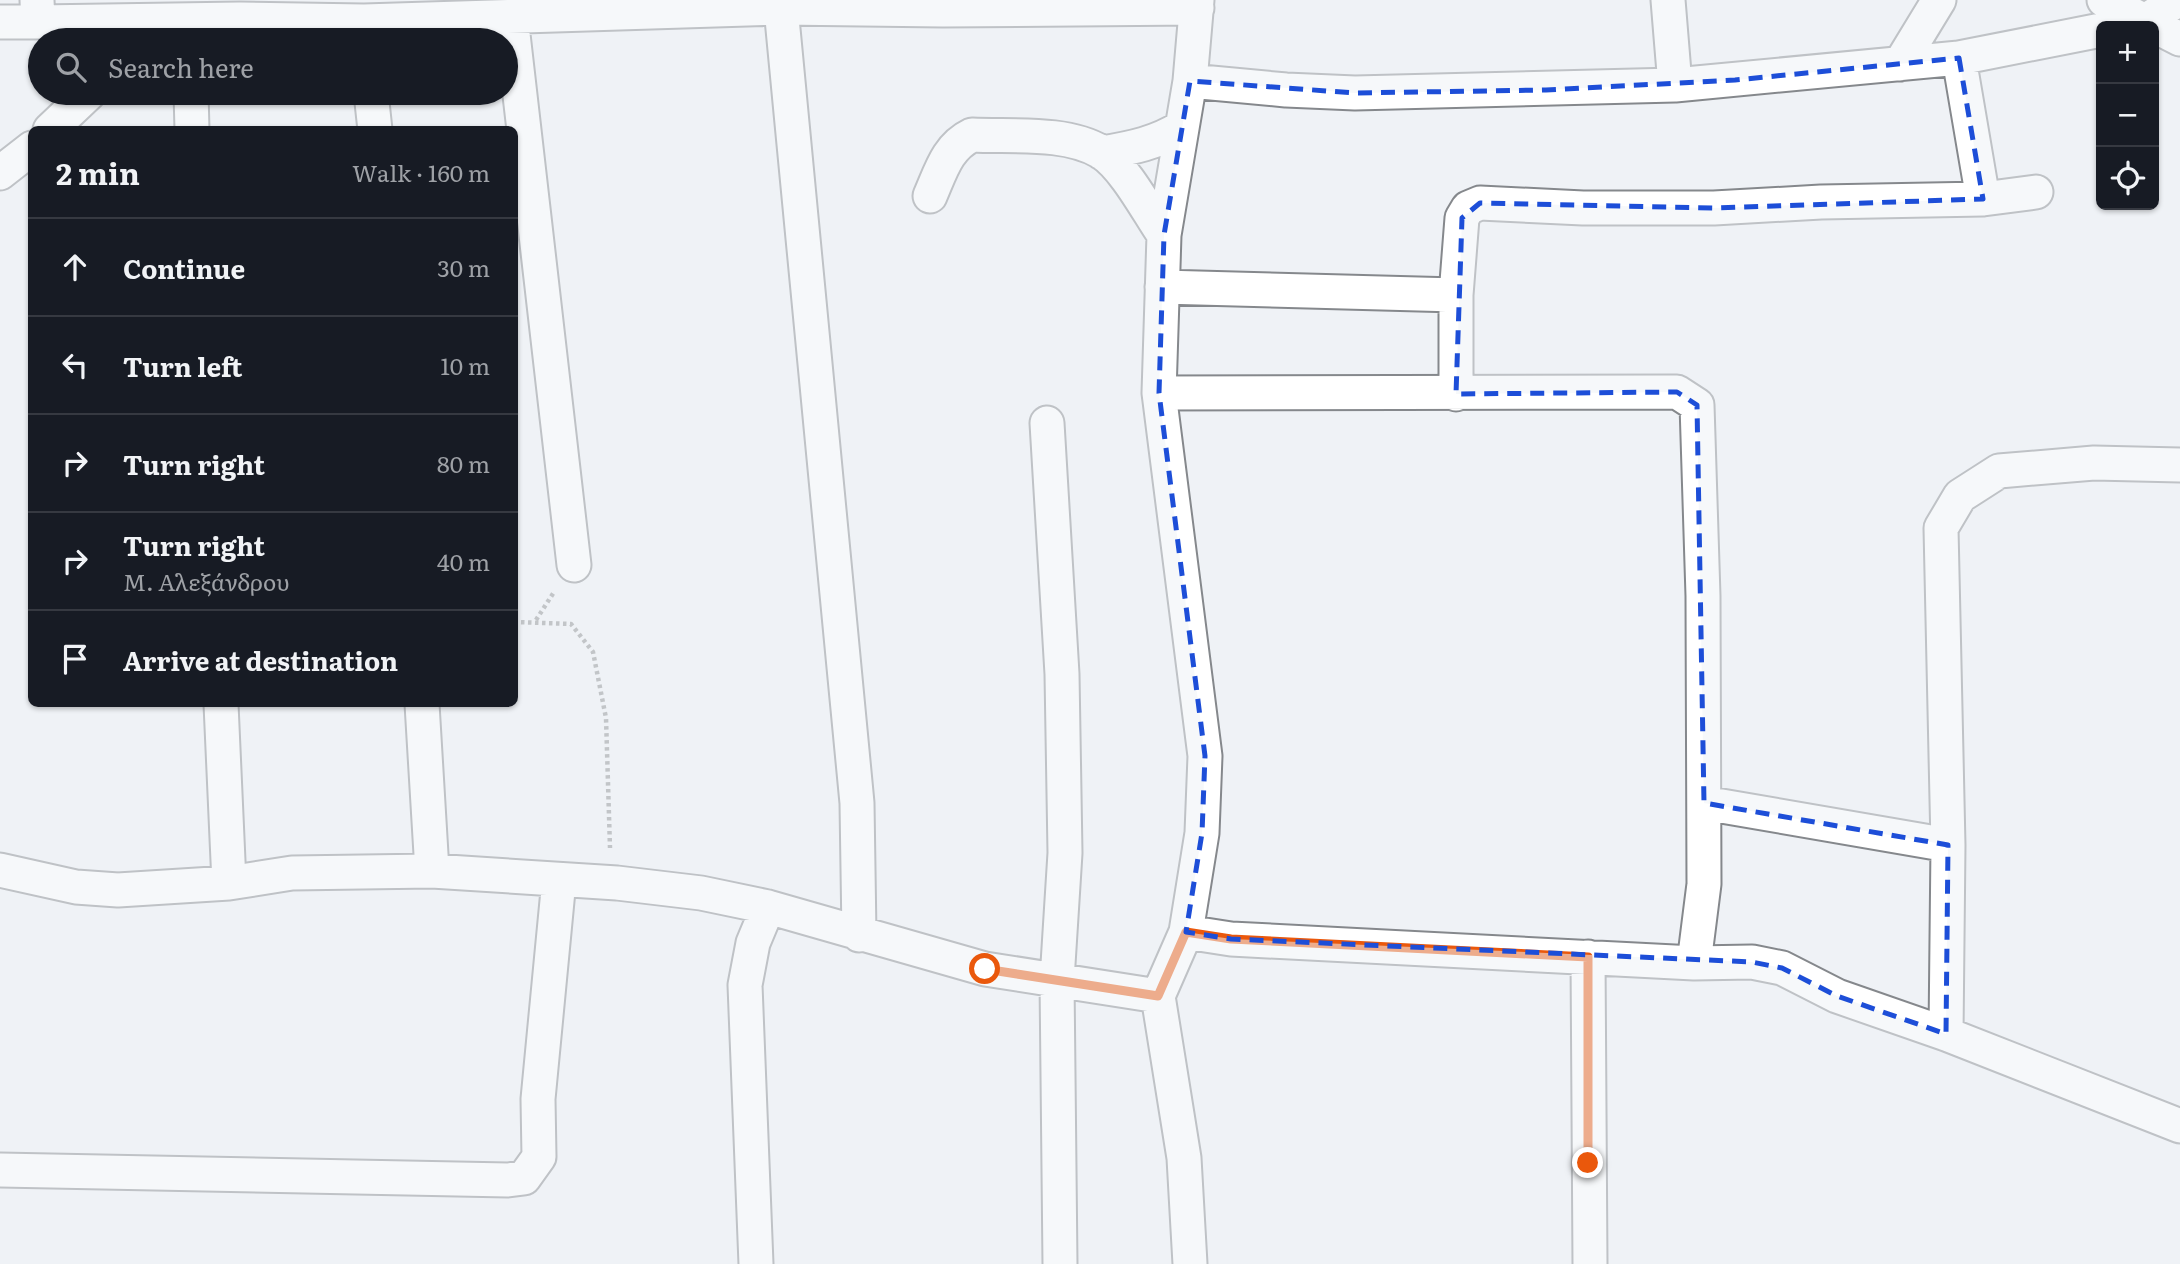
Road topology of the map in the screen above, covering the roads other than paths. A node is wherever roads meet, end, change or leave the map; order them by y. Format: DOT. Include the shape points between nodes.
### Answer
graph roads {
  1 [pos="1668,0"];
  2 [pos="1939,0"];
  3 [pos="2104,0"];
  4 [pos="2178,0"];
  5 [pos="1197,4"];
  6 [pos="781,8"];
  7 [pos="38,11"];
  8 [pos="511,17"];
  9 [pos="2128,21"];
  10 [pos="2138,21"];
  11 [pos="0,22"];
  12 [pos="168,25"];
  13 [pos="334,28"];
  14 [pos="396,28"];
  15 [pos="512,28"];
  16 [pos="2096,31"];
  17 [pos="2159,32"];
  18 [pos="2180,38"];
  19 [pos="1959,58"];
  20 [pos="1900,64"];
  21 [pos="1190,81"];
  22 [pos="1675,85"];
  23 [pos="76,105"];
  24 [pos="191,105"];
  25 [pos="372,105"];
  26 [pos="516,105"];
  27 [pos="54,126"];
  28 [pos="192,126"];
  29 [pos="375,126"];
  30 [pos="518,126"];
  31 [pos="1182,127"];
  32 [pos="518,132"];
  33 [pos="28,151"];
  34 [pos="1102,153"];
  35 [pos="0,173"];
  36 [pos="2036,192"];
  37 [pos="930,195"];
  38 [pos="1983,199"];
  39 [pos="1164,235"];
  40 [pos="1161,287"];
  41 [pos="1456,295"];
  42 [pos="529,314"];
  43 [pos="1159,393"];
  44 [pos="1456,394"];
  45 [pos="1047,423"];
  46 [pos="2180,465"];
  47 [pos="574,565"];
  48 [pos="221,707"];
  49 [pos="422,707"];
  50 [pos="1704,803"];
  51 [pos="1948,845"];
  52 [pos="0,870"];
  53 [pos="432,871"];
  54 [pos="559,880"];
  55 [pos="229,883"];
  56 [pos="768,907"];
  57 [pos="1186,932"];
  58 [pos="859,935"];
  59 [pos="1588,957"];
  60 [pos="1694,963"];
  61 [pos="1057,980"];
  62 [pos="1158,996"];
  63 [pos="1946,1034"];
  64 [pos="2180,1126"];
  65 [pos="0,1170"];
  66 [pos="757,1264"];
  67 [pos="1060,1264"];
  68 [pos="1191,1264"];
  69 [pos="1590,1264"];
  1 -- 22 [label="street"];
  2 -- 20 [label="street"];
  3 -- 9 [label="street"];
  4 -- 10 [label="street"];
  5 -- 6 [label="street" via="943,10"];
  5 -- 21 [label="street"];
  6 -- 8 [label="street"];
  6 -- 58 [label="street" via="858,803"];
  7 -- 11 [label="street"];
  7 -- 12 [label="street"];
  8 -- 14 [label="street"];
  8 -- 15 [label="street"];
  12 -- 13 [label="street" via="240,19"];
  16 -- 19 [label="street"];
  17 -- 18 [label="street"];
  19 -- 20 [label="street"];
  19 -- 38 [label="street"];
  20 -- 22 [label="street"];
  21 -- 22 [label="street" via="1355,93"];
  21 -- 31 [label="street"];
  23 -- 27 [label="street"];
  24 -- 28 [label="street"];
  25 -- 29 [label="street"];
  26 -- 30 [label="street"];
  31 -- 34 [label="street" via="1143,146"];
  31 -- 39 [label="street"];
  32 -- 42 [label="street"];
  33 -- 35 [label="street"];
  34 -- 37 [label="street" via="1072,141 972,135 958,142"];
  34 -- 39 [label="street"];
  36 -- 38 [label="street"];
  38 -- 41 [label="street" via="1714,208 1480,203 1468,208 1462,218"];
  39 -- 40 [label="street"];
  40 -- 41 [label="street"];
  40 -- 43 [label="street"];
  41 -- 44 [label="street"];
  42 -- 47 [label="street"];
  43 -- 44 [label="street"];
  43 -- 57 [label="street" via="1205,756 1202,832"];
  44 -- 50 [label="street" via="1677,392 1697,405"];
  45 -- 61 [label="street" via="1062,674 1065,839"];
  46 -- 51 [label="street" via="2094,463 1999,471 1960,496 1941,528"];
  48 -- 55 [label="street"];
  49 -- 53 [label="street"];
  50 -- 51 [label="street"];
  50 -- 60 [label="street" via="1704,884"];
  51 -- 63 [label="street"];
  52 -- 55 [label="street" via="76,887 118,890"];
  53 -- 54 [label="street"];
  53 -- 55 [label="street" via="292,873"];
  54 -- 56 [label="street" via="701,893"];
  54 -- 65 [label="street" via="538,1099 539,1157 524,1178"];
  56 -- 58 [label="street"];
  56 -- 66 [label="street" via="753,943 745,985"];
  57 -- 59 [label="street" via="1231,939"];
  57 -- 62 [label="street"];
  58 -- 61 [label="street" via="985,969"];
  59 -- 60 [label="street"];
  59 -- 69 [label="street"];
  60 -- 63 [label="street" via="1752,962 1782,968 1837,996"];
  61 -- 62 [label="street"];
  61 -- 67 [label="street"];
  62 -- 68 [label="street" via="1184,1158"];
  63 -- 64 [label="street"];
}
